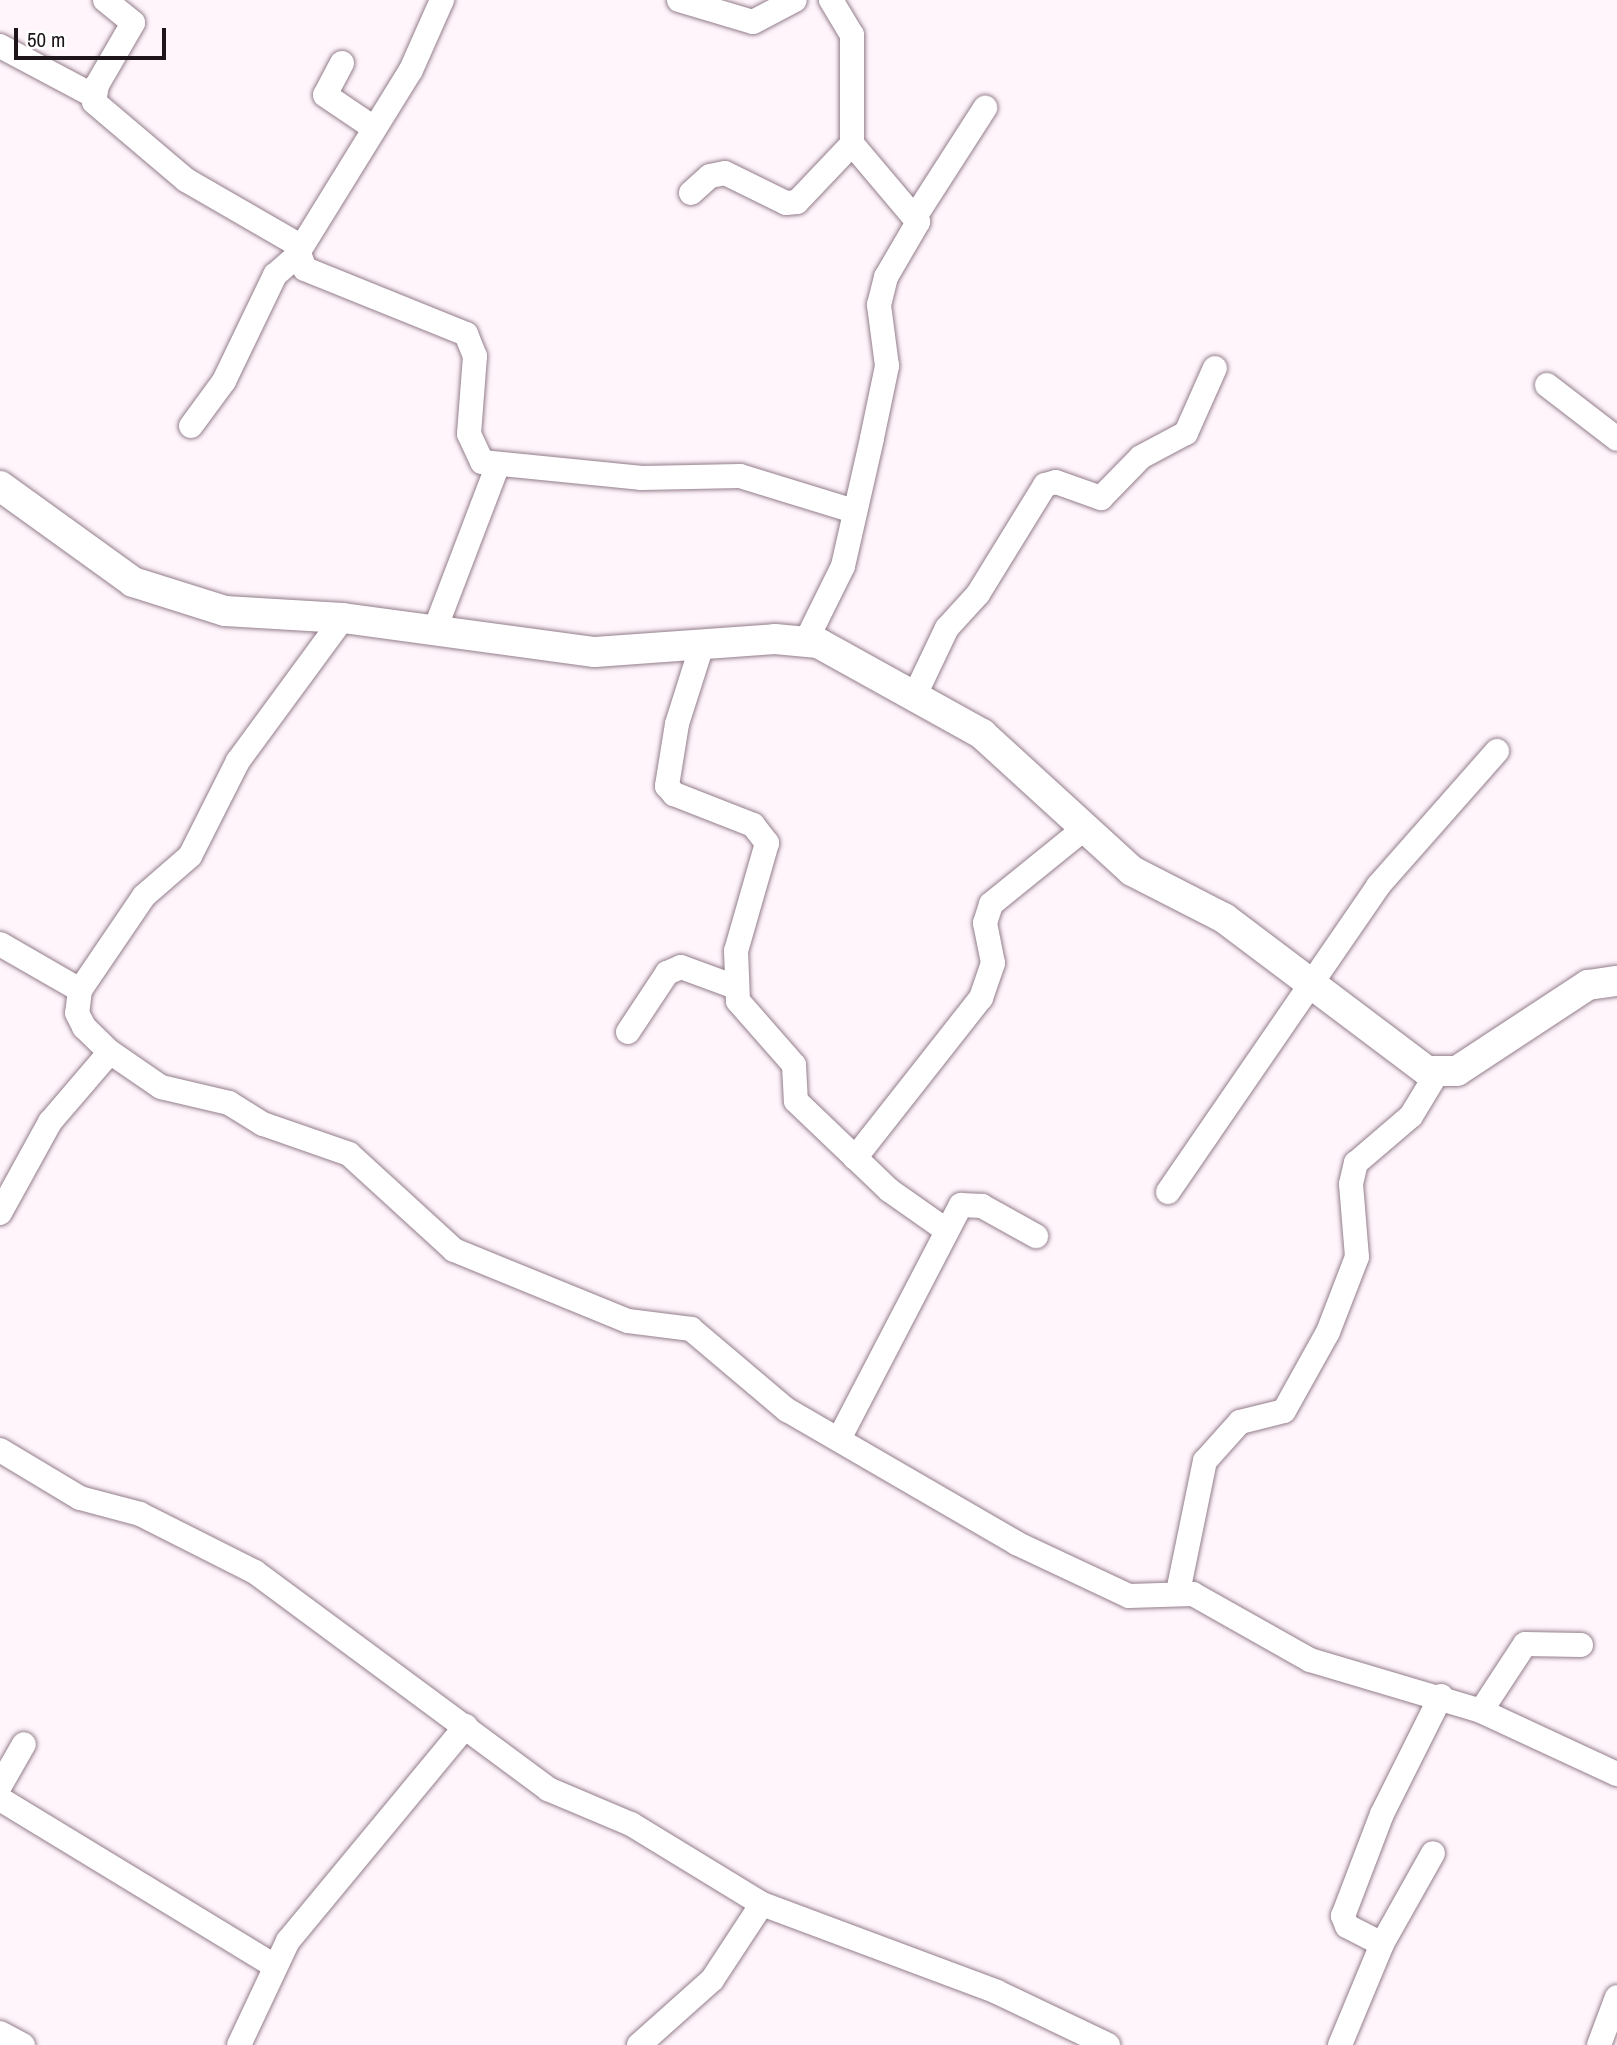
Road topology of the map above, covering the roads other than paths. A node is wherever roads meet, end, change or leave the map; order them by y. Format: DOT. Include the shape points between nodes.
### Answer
graph roads {
  1 [pos="105,0"];
  2 [pos="442,0"];
  3 [pos="679,0"];
  4 [pos="795,0"];
  5 [pos="831,0"];
  6 [pos="0,46"];
  7 [pos="342,63"];
  8 [pos="94,96"];
  9 [pos="985,108"];
  10 [pos="373,128"];
  11 [pos="852,144"];
  12 [pos="691,193"];
  13 [pos="915,217"];
  14 [pos="299,252"];
  15 [pos="1215,368"];
  16 [pos="1547,385"];
  17 [pos="191,426"];
  18 [pos="1617,439"];
  19 [pos="497,467"];
  20 [pos="0,486"];
  21 [pos="854,511"];
  22 [pos="343,618"];
  23 [pos="434,632"];
  24 [pos="807,639"];
  25 [pos="702,645"];
  26 [pos="915,695"];
  27 [pos="1497,751"];
  28 [pos="1085,828"];
  29 [pos="0,944"];
  30 [pos="1617,981"];
  31 [pos="1307,985"];
  32 [pos="733,986"];
  33 [pos="80,990"];
  34 [pos="628,1032"];
  35 [pos="110,1052"];
  36 [pos="1437,1073"];
  37 [pos="855,1158"];
  38 [pos="1168,1192"];
  39 [pos="0,1211"];
  40 [pos="946,1230"];
  41 [pos="1036,1236"];
  42 [pos="839,1439"];
  43 [pos="0,1450"];
  44 [pos="1178,1592"];
  45 [pos="1581,1645"];
  46 [pos="1441,1696"];
  47 [pos="1482,1711"];
  48 [pos="466,1726"];
  49 [pos="24,1744"];
  50 [pos="1617,1774"];
  51 [pos="0,1786"];
  52 [pos="0,1799"];
  53 [pos="1433,1853"];
  54 [pos="762,1904"];
  55 [pos="1382,1944"];
  56 [pos="272,1965"];
  57 [pos="1617,1997"];
  58 [pos="0,2033"];
  59 [pos="23,2045"];
  60 [pos="239,2045"];
  61 [pos="639,2045"];
  62 [pos="1108,2045"];
  63 [pos="1340,2045"];
  64 [pos="1600,2045"];
  1 -- 8 [label="street" via="133,23"];
  2 -- 10 [label="street" via="411,70"];
  3 -- 4 [label="street" via="753,22"];
  5 -- 11 [label="street" via="852,36"];
  6 -- 8 [label="street"];
  7 -- 10 [label="street" via="326,95"];
  8 -- 14 [label="street" via="186,180"];
  9 -- 13 [label="street"];
  10 -- 14 [label="street"];
  11 -- 12 [label="street" via="797,202 786,203 725,173 710,176"];
  11 -- 13 [label="street"];
  13 -- 21 [label="street" via="916,231 886,276 879,304 887,366"];
  14 -- 17 [label="street" via="275,275 224,381"];
  14 -- 19 [label="street" via="305,269 466,334 475,356 472,451"];
  15 -- 26 [label="street" via="1186,433 1141,457 1101,498 1045,485 978,594 947,628"];
  16 -- 18 [label="street"];
  19 -- 21 [label="street" via="642,478 740,476"];
  19 -- 23 [label="street"];
  20 -- 22 [label="street" via="89,554 174,600 259,615"];
  21 -- 24 [label="street" via="830,603"];
  22 -- 23 [label="street"];
  22 -- 33 [label="street" via="237,761 190,856 144,896"];
  23 -- 25 [label="street" via="595,652"];
  24 -- 25 [label="street"];
  24 -- 26 [label="street"];
  25 -- 32 [label="street" via="677,724 667,786 674,794 753,825 767,843 736,951"];
  26 -- 28 [label="street" via="982,734"];
  27 -- 31 [label="street" via="1378,886"];
  28 -- 31 [label="street" via="1132,871 1224,918"];
  28 -- 37 [label="street" via="992,904 985,923 993,963 981,998"];
  29 -- 33 [label="street"];
  30 -- 36 [label="street" via="1588,985 1457,1071"];
  31 -- 36 [label="street"];
  31 -- 38 [label="street"];
  32 -- 34 [label="street" via="681,967 667,973"];
  32 -- 37 [label="street" via="738,1001 794,1065 796,1101"];
  33 -- 35 [label="street" via="77,1013 84,1027"];
  35 -- 39 [label="street" via="50,1122"];
  35 -- 42 [label="street" via="161,1087 229,1103 263,1124 349,1154 454,1250 628,1321 691,1329 766,1396"];
  36 -- 44 [label="street" via="1410,1116 1356,1163 1351,1184 1357,1257 1328,1332 1284,1411 1240,1422 1205,1461"];
  37 -- 40 [label="street"];
  40 -- 41 [label="street" via="961,1205 972,1204"];
  40 -- 42 [label="street"];
  42 -- 44 [label="street" via="1016,1543 1129,1596"];
  43 -- 48 [label="street" via="80,1498 140,1514 255,1572"];
  44 -- 46 [label="street" via="1211,1602 1310,1660"];
  45 -- 47 [label="street" via="1525,1644"];
  46 -- 47 [label="street"];
  46 -- 55 [label="street" via="1382,1814 1343,1916 1347,1926"];
  47 -- 50 [label="street"];
  48 -- 54 [label="street" via="548,1789 631,1824"];
  48 -- 56 [label="street"];
  49 -- 51 [label="street"];
  52 -- 56 [label="street"];
  53 -- 55 [label="street"];
  54 -- 61 [label="street" via="712,1980"];
  54 -- 62 [label="street" via="997,1992"];
  55 -- 63 [label="street"];
  56 -- 60 [label="street"];
  57 -- 64 [label="street"];
  58 -- 59 [label="street"];
}
